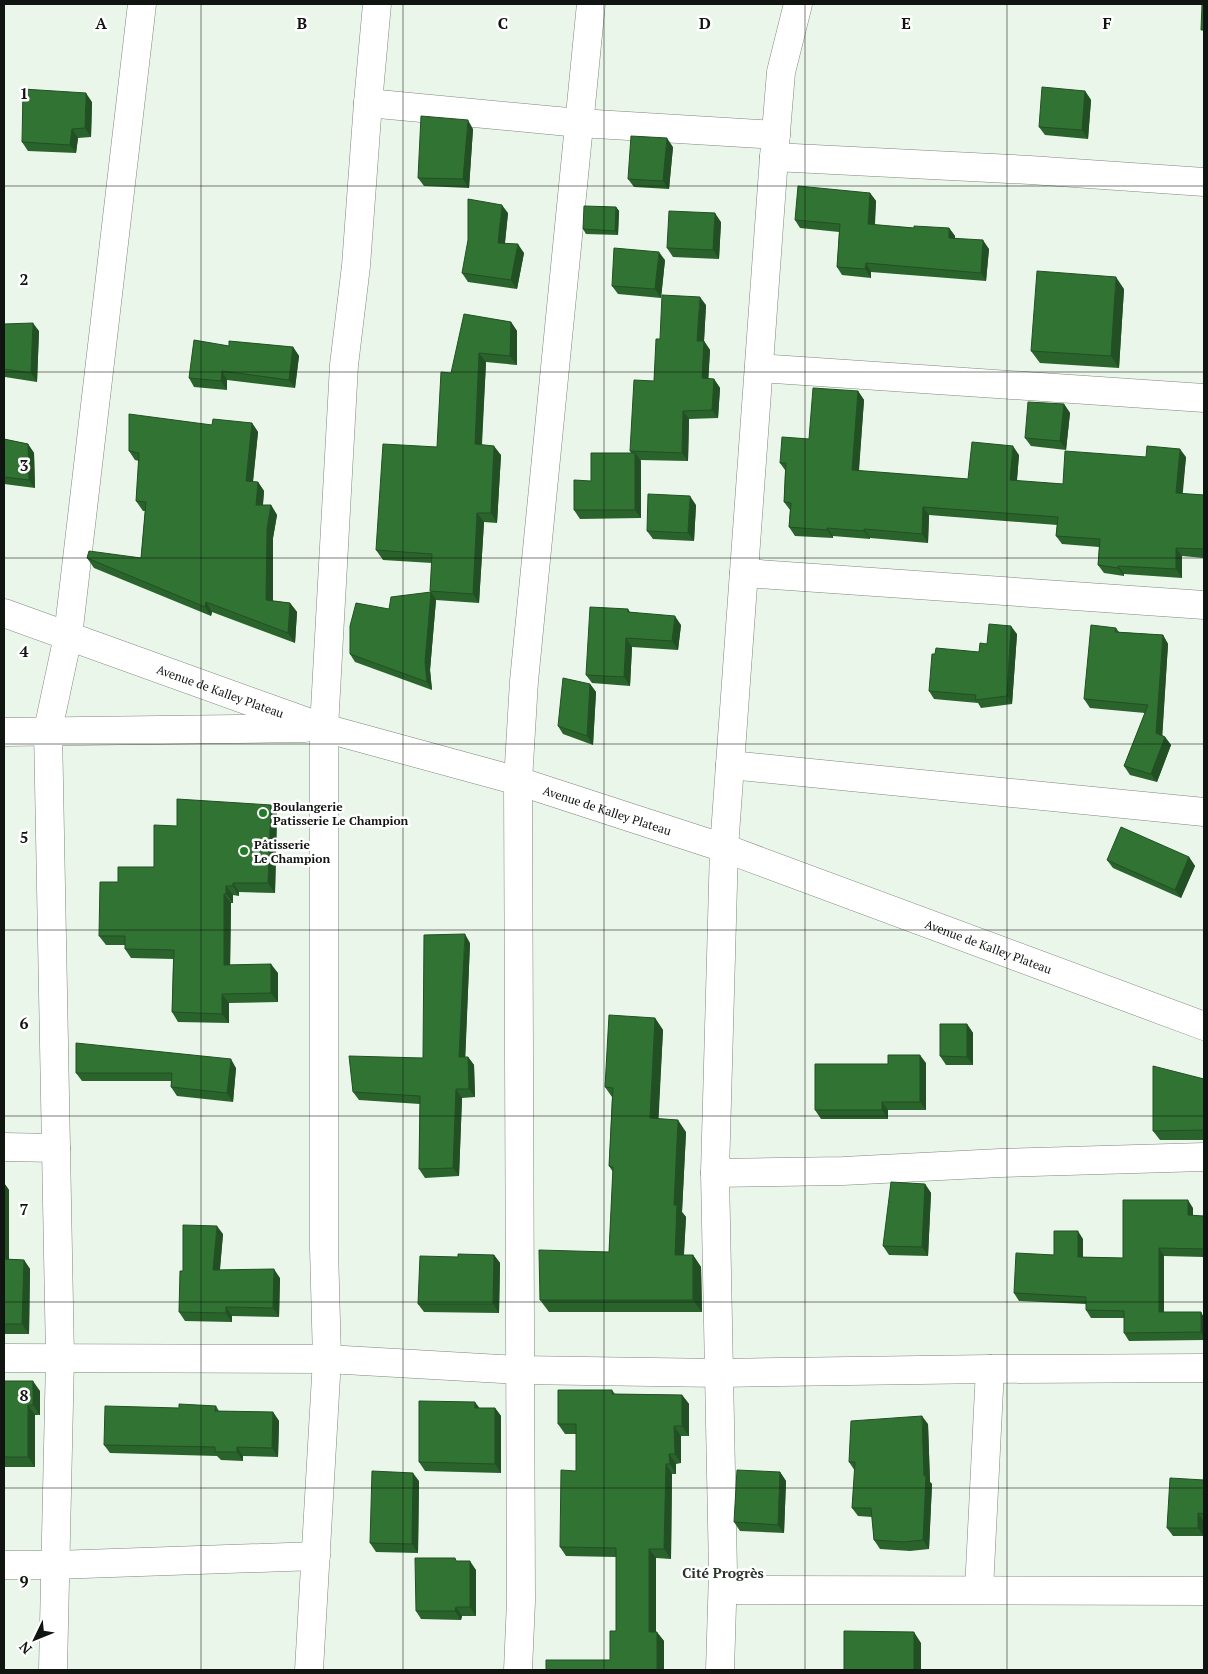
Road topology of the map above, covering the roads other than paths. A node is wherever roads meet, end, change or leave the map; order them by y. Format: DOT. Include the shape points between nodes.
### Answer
graph roads {
  1 [pos="142,4"];
  2 [pos="377,4"];
  3 [pos="592,4"];
  4 [pos="798,4"];
  5 [pos="368,103"];
  6 [pos="580,123"];
  7 [pos="775,146"];
  8 [pos="1204,182"];
  9 [pos="759,368"];
  10 [pos="1204,398"];
  11 [pos="744,573"];
  12 [pos="1204,605"];
  13 [pos="4,614"];
  14 [pos="68,636"];
  15 [pos="324,728"];
  16 [pos="48,730"];
  17 [pos="4,732"];
  18 [pos="730,765"];
  19 [pos="518,781"];
  20 [pos="1204,812"];
  21 [pos="724,848"];
  22 [pos="1204,1026"];
  23 [pos="4,1147"];
  24 [pos="56,1148"];
  25 [pos="1204,1157"];
  26 [pos="715,1173"];
  27 [pos="4,1358"];
  28 [pos="60,1358"];
  29 [pos="328,1360"];
  30 [pos="990,1368"];
  31 [pos="1204,1368"];
  32 [pos="520,1370"];
  33 [pos="718,1373"];
  34 [pos="316,1556"];
  35 [pos="4,1565"];
  36 [pos="56,1565"];
  37 [pos="723,1590"];
  38 [pos="979,1590"];
  39 [pos="1204,1591"];
  40 [pos="53,1670"];
  41 [pos="309,1670"];
  42 [pos="518,1670"];
  43 [pos="720,1670"];
  1 -- 14 [label="street"];
  2 -- 5 [label="street"];
  3 -- 6 [label="street"];
  4 -- 7 [label="street" via="781,72"];
  5 -- 6 [label="street"];
  5 -- 15 [label="street" via="356,266 344,365"];
  6 -- 7 [label="street"];
  6 -- 19 [label="street" via="524,681"];
  7 -- 8 [label="street" via="1030,170"];
  7 -- 9 [label="street"];
  9 -- 10 [label="street"];
  9 -- 11 [label="street"];
  11 -- 12 [label="street"];
  11 -- 18 [label="street"];
  13 -- 14 [label="street, Avenue de Kalley Plateau"];
  14 -- 15 [label="street, Avenue de Kalley Plateau"];
  14 -- 16 [label="street"];
  15 -- 16 [label="street"];
  15 -- 19 [label="street, Avenue de Kalley Plateau"];
  15 -- 29 [label="street" via="324,1248"];
  16 -- 17 [label="street"];
  16 -- 24 [label="street"];
  18 -- 20 [label="street"];
  18 -- 21 [label="street"];
  19 -- 21 [label="street, Avenue de Kalley Plateau"];
  19 -- 32 [label="street"];
  21 -- 22 [label="street, Avenue de Kalley Plateau"];
  21 -- 26 [label="street"];
  23 -- 24 [label="street"];
  24 -- 28 [label="street"];
  25 -- 26 [label="street"];
  26 -- 33 [label="street"];
  27 -- 28 [label="street"];
  28 -- 29 [label="street"];
  28 -- 36 [label="street"];
  29 -- 32 [label="street"];
  29 -- 34 [label="street"];
  30 -- 31 [label="street"];
  30 -- 33 [label="street"];
  30 -- 38 [label="street"];
  32 -- 33 [label="street"];
  32 -- 42 [label="street" via="521,1602"];
  33 -- 37 [label="street"];
  34 -- 36 [label="street"];
  34 -- 41 [label="street"];
  35 -- 36 [label="street"];
  36 -- 40 [label="street"];
  37 -- 38 [label="street"];
  37 -- 43 [label="street"];
  38 -- 39 [label="street"];
}
